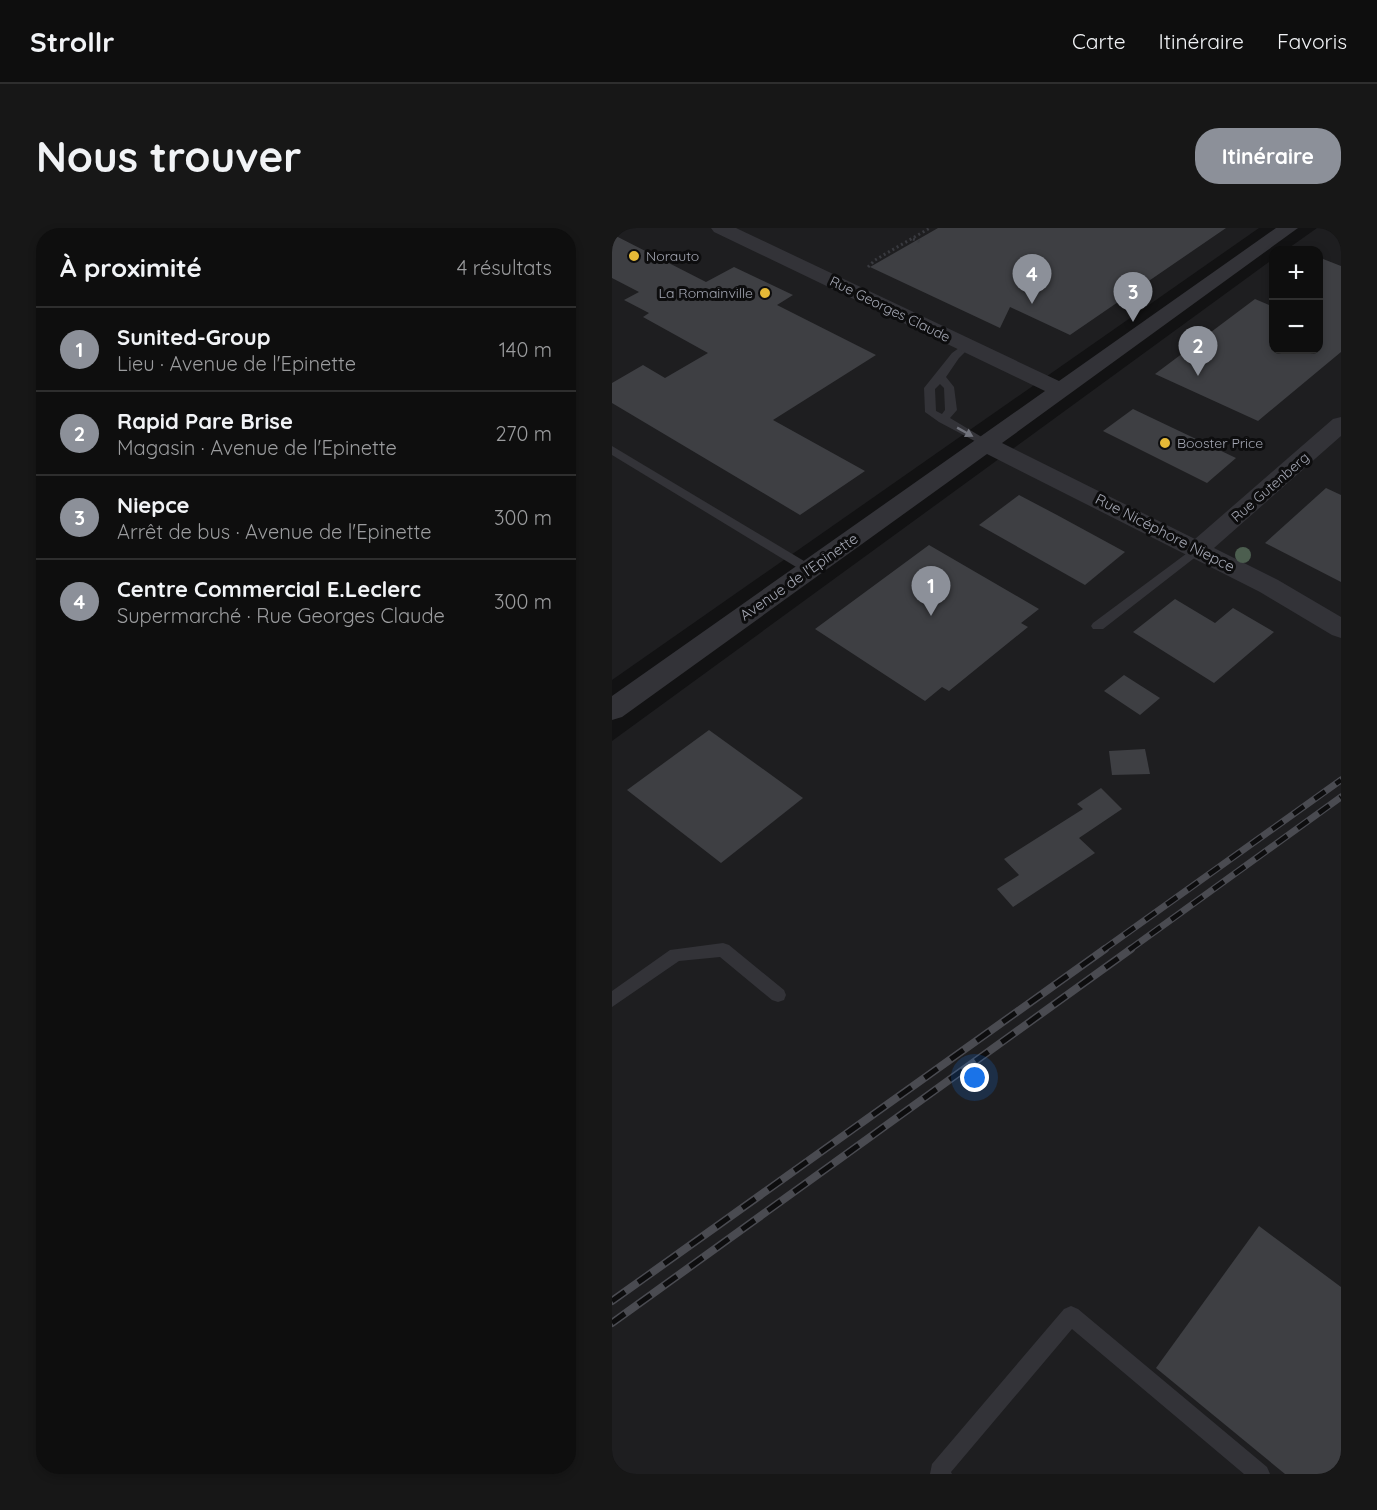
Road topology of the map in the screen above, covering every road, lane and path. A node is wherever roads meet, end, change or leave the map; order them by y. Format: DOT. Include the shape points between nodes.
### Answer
graph roads {
  1 [pos="721,228"];
  2 [pos="930,228"];
  3 [pos="1288,228"];
  4 [pos="912,238"];
  5 [pos="921,242"];
  6 [pos="868,267"];
  7 [pos="966,346"];
  8 [pos="941,379"];
  9 [pos="1060,390"];
  10 [pos="943,420"];
  11 [pos="1341,424"];
  12 [pos="986,444"];
  13 [pos="612,450"];
  14 [pos="1198,549"];
  15 [pos="810,570"];
  16 [pos="1098,626"];
  17 [pos="1341,629"];
  18 [pos="612,710"];
  19 [pos="778,995"];
  20 [pos="612,1000"];
  21 [pos="939,1473"];
  22 [pos="1260,1474"];
  1 -- 7 [label="street, Rue Georges Claude"];
  2 -- 4 [label="path"];
  3 -- 9 [label="street"];
  4 -- 5 [label="path"];
  4 -- 6 [label="path"];
  7 -- 8 [label="lane" via="946,366"];
  7 -- 9 [label="street, Rue Georges Claude"];
  8 -- 10 [label="lane" via="950,387 951,410"];
  8 -- 10 [label="lane" via="929,387 931,412"];
  9 -- 12 [label="street, Avenue de l'Epinette"];
  10 -- 12 [label="lane, one-way"];
  11 -- 14 [label="street, Rue Gutenberg"];
  12 -- 14 [label="street, Rue Nicéphore Niepce"];
  12 -- 15 [label="street, Avenue de l'Epinette"];
  13 -- 15 [label="lane"];
  14 -- 16 [label="lane"];
  14 -- 17 [label="street, Rue Nicéphore Niepce"];
  15 -- 18 [label="street, Avenue de l'Epinette"];
  19 -- 20 [label="lane" via="723,950 676,955"];
  21 -- 22 [label="lane" via="1071,1316"];
}
